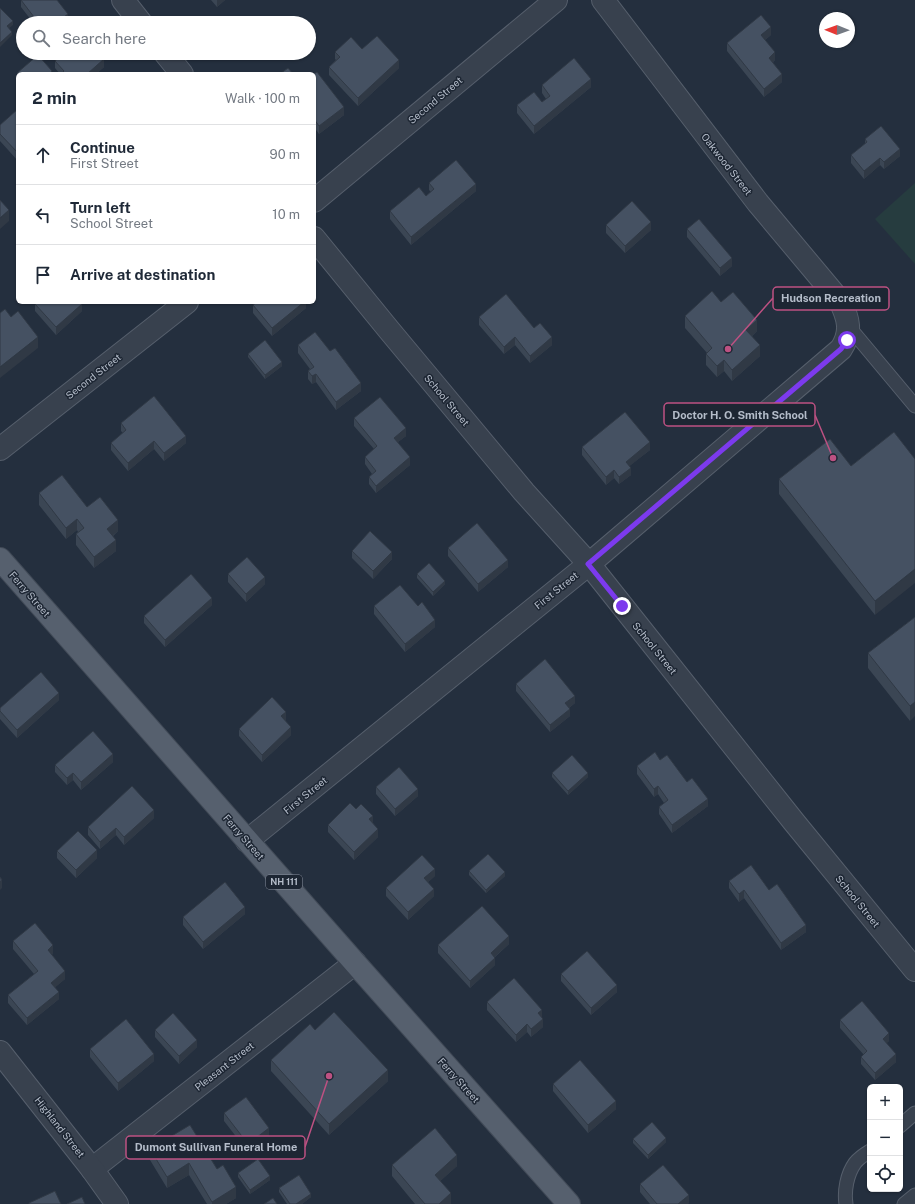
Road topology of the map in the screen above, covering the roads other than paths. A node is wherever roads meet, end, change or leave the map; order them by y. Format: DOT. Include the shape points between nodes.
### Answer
graph roads {
  1 [pos="123,0"];
  2 [pos="556,0"];
  3 [pos="603,0"];
  4 [pos="136,16"];
  5 [pos="171,60"];
  6 [pos="180,72"];
  7 [pos="316,199"];
  8 [pos="316,240"];
  9 [pos="183,304"];
  10 [pos="849,326"];
  11 [pos="915,406"];
  12 [pos="0,449"];
  13 [pos="0,559"];
  14 [pos="588,564"];
  15 [pos="248,841"];
  16 [pos="355,963"];
  17 [pos="915,970"];
  18 [pos="0,1052"];
  19 [pos="915,1113"];
  20 [pos="903,1123"];
  21 [pos="867,1153"];
  22 [pos="92,1169"];
  23 [pos="915,1194"];
  24 [pos="118,1204"];
  25 [pos="569,1204"];
  26 [pos="846,1204"];
  27 [pos="904,1204"];
  1 -- 4 [label="street"];
  2 -- 7 [label="street, Second Street"];
  3 -- 10 [label="street, Oakwood Street" via="731,169 840,301"];
  5 -- 6 [label="street"];
  8 -- 14 [label="street, School Street" via="524,492"];
  9 -- 12 [label="street, Second Street"];
  10 -- 11 [label="lane"];
  10 -- 14 [label="street, First Street" via="847,340 841,349"];
  13 -- 15 [label="main road, Ferry Street / NH 111"];
  14 -- 15 [label="street, First Street"];
  14 -- 17 [label="street, School Street"];
  15 -- 16 [label="main road, Ferry Street / NH 111"];
  16 -- 22 [label="street, Pleasant Street"];
  16 -- 25 [label="main road, Ferry Street / NH 111"];
  18 -- 22 [label="street, Highland Street"];
  19 -- 20 [label="lane"];
  21 -- 26 [label="lane" via="855,1163 849,1176"];
  22 -- 24 [label="street, Highland Street"];
  23 -- 27 [label="lane"];
}
